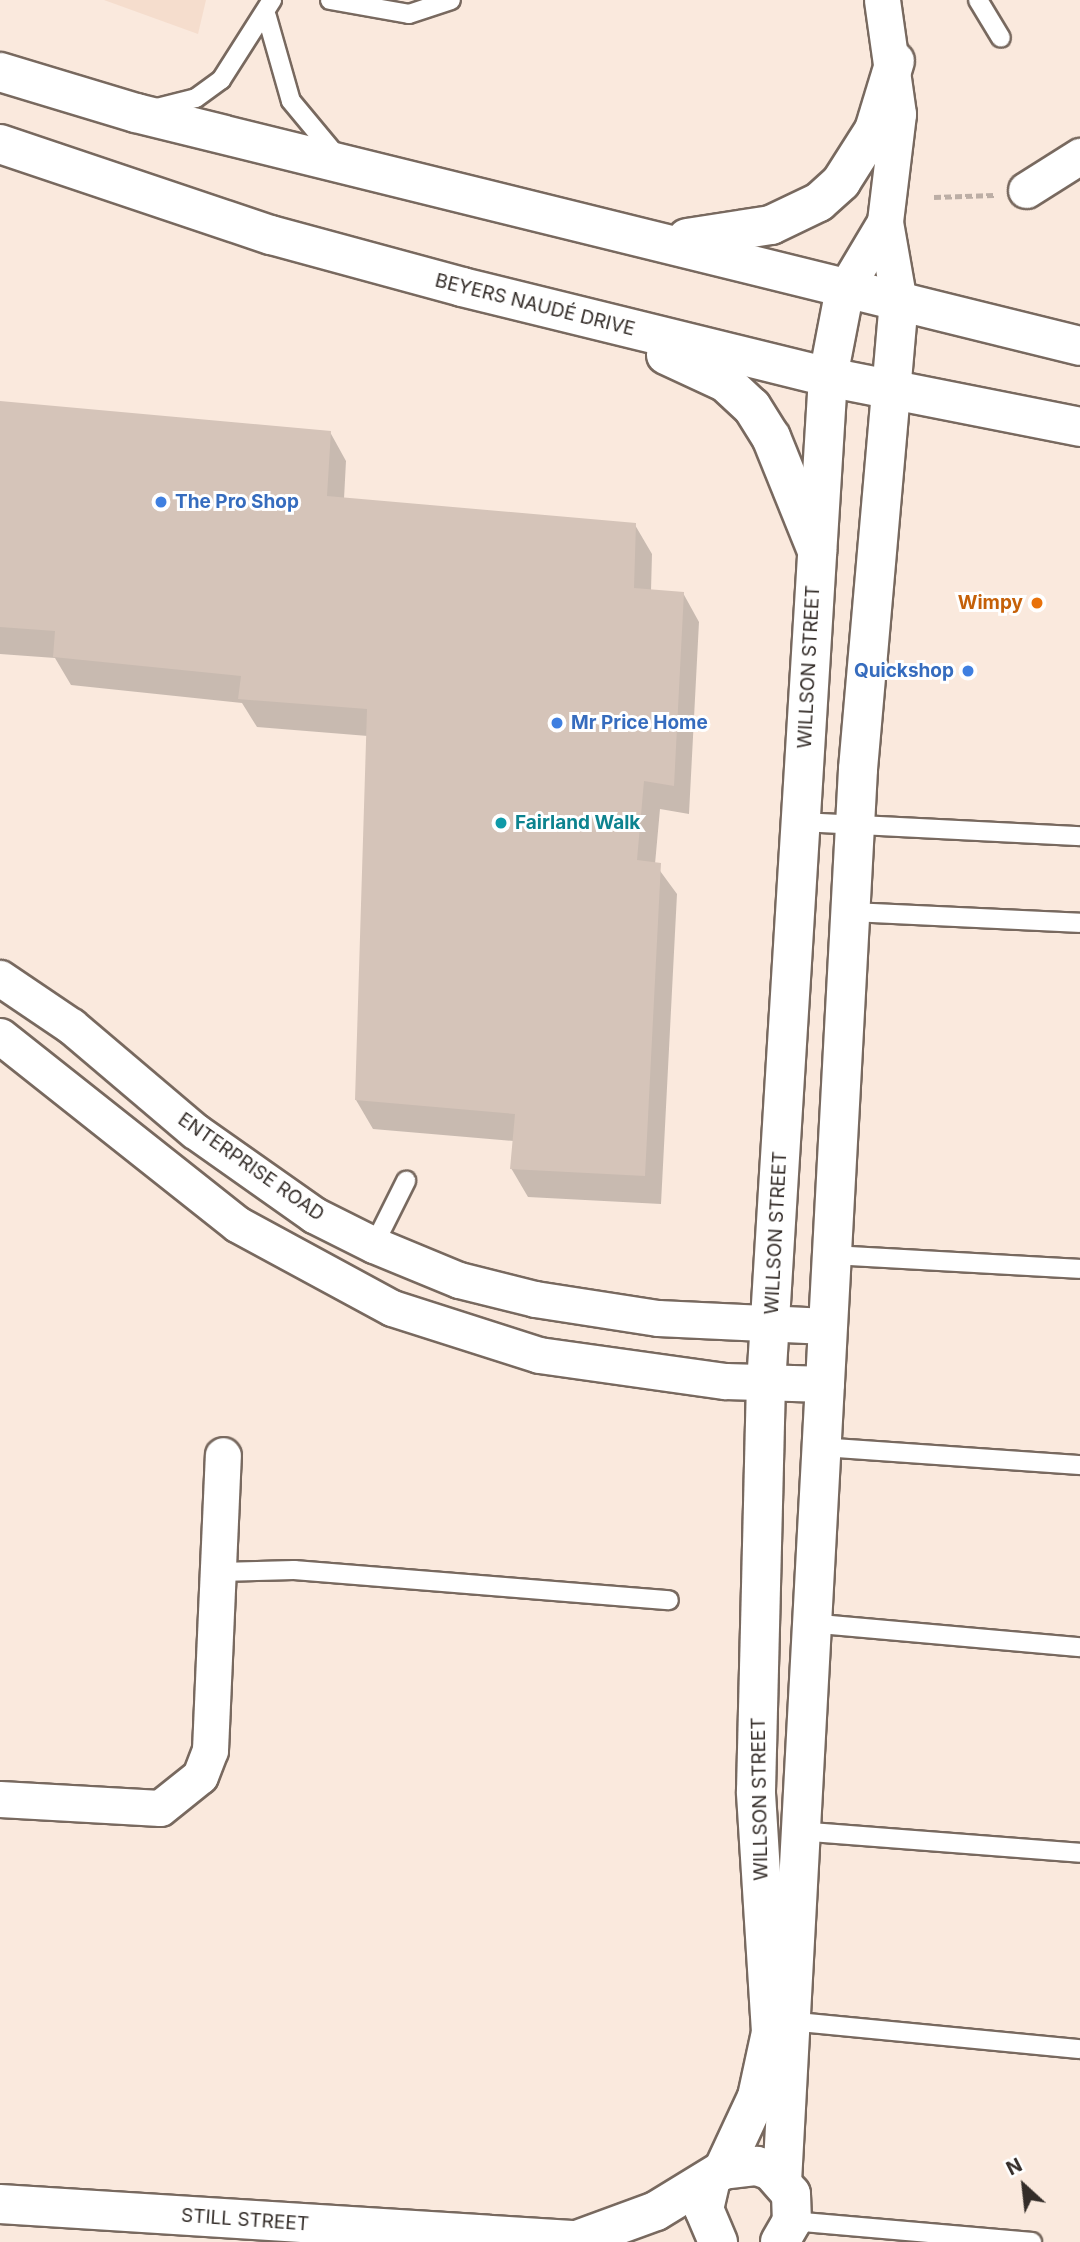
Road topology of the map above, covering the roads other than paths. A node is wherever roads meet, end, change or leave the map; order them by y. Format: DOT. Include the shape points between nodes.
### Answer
graph roads {
  1 [pos="332,0"];
  2 [pos="451,0"];
  3 [pos="882,0"];
  4 [pos="978,0"];
  5 [pos="269,8"];
  6 [pos="1001,38"];
  7 [pos="895,61"];
  8 [pos="0,72"];
  9 [pos="136,113"];
  10 [pos="0,144"];
  11 [pos="1080,156"];
  12 [pos="340,159"];
  13 [pos="1026,190"];
  14 [pos="885,222"];
  15 [pos="643,237"];
  16 [pos="462,287"];
  17 [pos="845,289"];
  18 [pos="899,302"];
  19 [pos="1080,346"];
  20 [pos="828,377"];
  21 [pos="892,391"];
  22 [pos="1080,427"];
  23 [pos="817,551"];
  24 [pos="800,822"];
  25 [pos="855,827"];
  26 [pos="1080,836"];
  27 [pos="850,912"];
  28 [pos="1080,923"];
  29 [pos="0,978"];
  30 [pos="0,1036"];
  31 [pos="406,1181"];
  32 [pos="374,1245"];
  33 [pos="832,1255"];
  34 [pos="1080,1269"];
  35 [pos="770,1325"];
  36 [pos="827,1326"];
  37 [pos="826,1384"];
  38 [pos="766,1385"];
  39 [pos="821,1447"];
  40 [pos="223,1455"];
  41 [pos="1080,1465"];
  42 [pos="220,1572"];
  43 [pos="669,1600"];
  44 [pos="809,1623"];
  45 [pos="1080,1647"];
  46 [pos="0,1799"];
  47 [pos="797,1831"];
  48 [pos="1080,1853"];
  49 [pos="782,2021"];
  50 [pos="1080,2049"];
  51 [pos="717,2174"];
  52 [pos="782,2182"];
  53 [pos="0,2204"];
  54 [pos="786,2235"];
  55 [pos="574,2241"];
  56 [pos="604,2242"];
  57 [pos="718,2242"];
  58 [pos="1032,2242"];
  1 -- 2 [label="lane" via="409,14"];
  3 -- 7 [label="street"];
  4 -- 6 [label="lane"];
  5 -- 9 [label="lane" via="221,80 196,98"];
  5 -- 12 [label="lane" via="291,101 308,129"];
  7 -- 14 [label="street" via="898,114"];
  7 -- 15 [label="street" via="874,130 841,182 819,202 738,234"];
  8 -- 9 [label="street"];
  9 -- 12 [label="street"];
  10 -- 16 [label="street, BEYERS NAUDÉ DRIVE" via="271,235"];
  11 -- 13 [label="street"];
  12 -- 15 [label="street"];
  14 -- 17 [label="street"];
  14 -- 18 [label="street"];
  15 -- 17 [label="street"];
  16 -- 20 [label="street, BEYERS NAUDÉ DRIVE"];
  16 -- 23 [label="street" via="670,357 726,383 771,437"];
  17 -- 18 [label="street"];
  17 -- 20 [label="street, WILLSON STREET"];
  18 -- 19 [label="street"];
  18 -- 21 [label="street, WILLSON STREET"];
  20 -- 21 [label="street, BEYERS NAUDÉ DRIVE"];
  20 -- 23 [label="street, WILLSON STREET"];
  21 -- 22 [label="street, BEYERS NAUDÉ DRIVE"];
  21 -- 25 [label="street, WILLSON STREET" via="870,571"];
  23 -- 24 [label="street, WILLSON STREET"];
  24 -- 25 [label="lane"];
  24 -- 35 [label="street, WILLSON STREET"];
  25 -- 26 [label="lane"];
  25 -- 27 [label="street, WILLSON STREET"];
  27 -- 28 [label="lane"];
  27 -- 33 [label="street, WILLSON STREET"];
  29 -- 32 [label="street, ENTERPRISE ROAD" via="71,1026 195,1131 314,1215"];
  30 -- 38 [label="street" via="237,1224 391,1308 539,1354"];
  31 -- 32 [label="lane"];
  32 -- 35 [label="street, ENTERPRISE ROAD" via="459,1280 536,1299 657,1318"];
  33 -- 34 [label="lane"];
  33 -- 36 [label="street, WILLSON STREET"];
  35 -- 36 [label="street, ENTERPRISE ROAD"];
  35 -- 38 [label="street, WILLSON STREET"];
  36 -- 37 [label="street, WILLSON STREET"];
  37 -- 38 [label="street"];
  37 -- 39 [label="street, WILLSON STREET"];
  38 -- 49 [label="street, WILLSON STREET" via="756,1791"];
  39 -- 41 [label="lane"];
  39 -- 44 [label="street, WILLSON STREET"];
  40 -- 42 [label="street"];
  42 -- 43 [label="lane" via="295,1570"];
  42 -- 46 [label="street" via="210,1750 200,1776 178,1800 160,1808"];
  44 -- 45 [label="lane"];
  44 -- 47 [label="street, WILLSON STREET"];
  47 -- 48 [label="lane"];
  47 -- 49 [label="street, WILLSON STREET"];
  49 -- 50 [label="lane"];
  49 -- 51 [label="street, WILLSON STREET" via="757,2097"];
  49 -- 52 [label="street, WILLSON STREET"];
  51 -- 52 [label="street" via="757,2166"];
  51 -- 55 [label="street, STILL STREET" via="656,2211"];
  51 -- 57 [label="street, WILLSON STREET" via="704,2209"];
  52 -- 54 [label="street" via="791,2194"];
  53 -- 55 [label="street, STILL STREET"];
  54 -- 58 [label="lane"];
  55 -- 56 [label="street, STILL STREET"];
}
